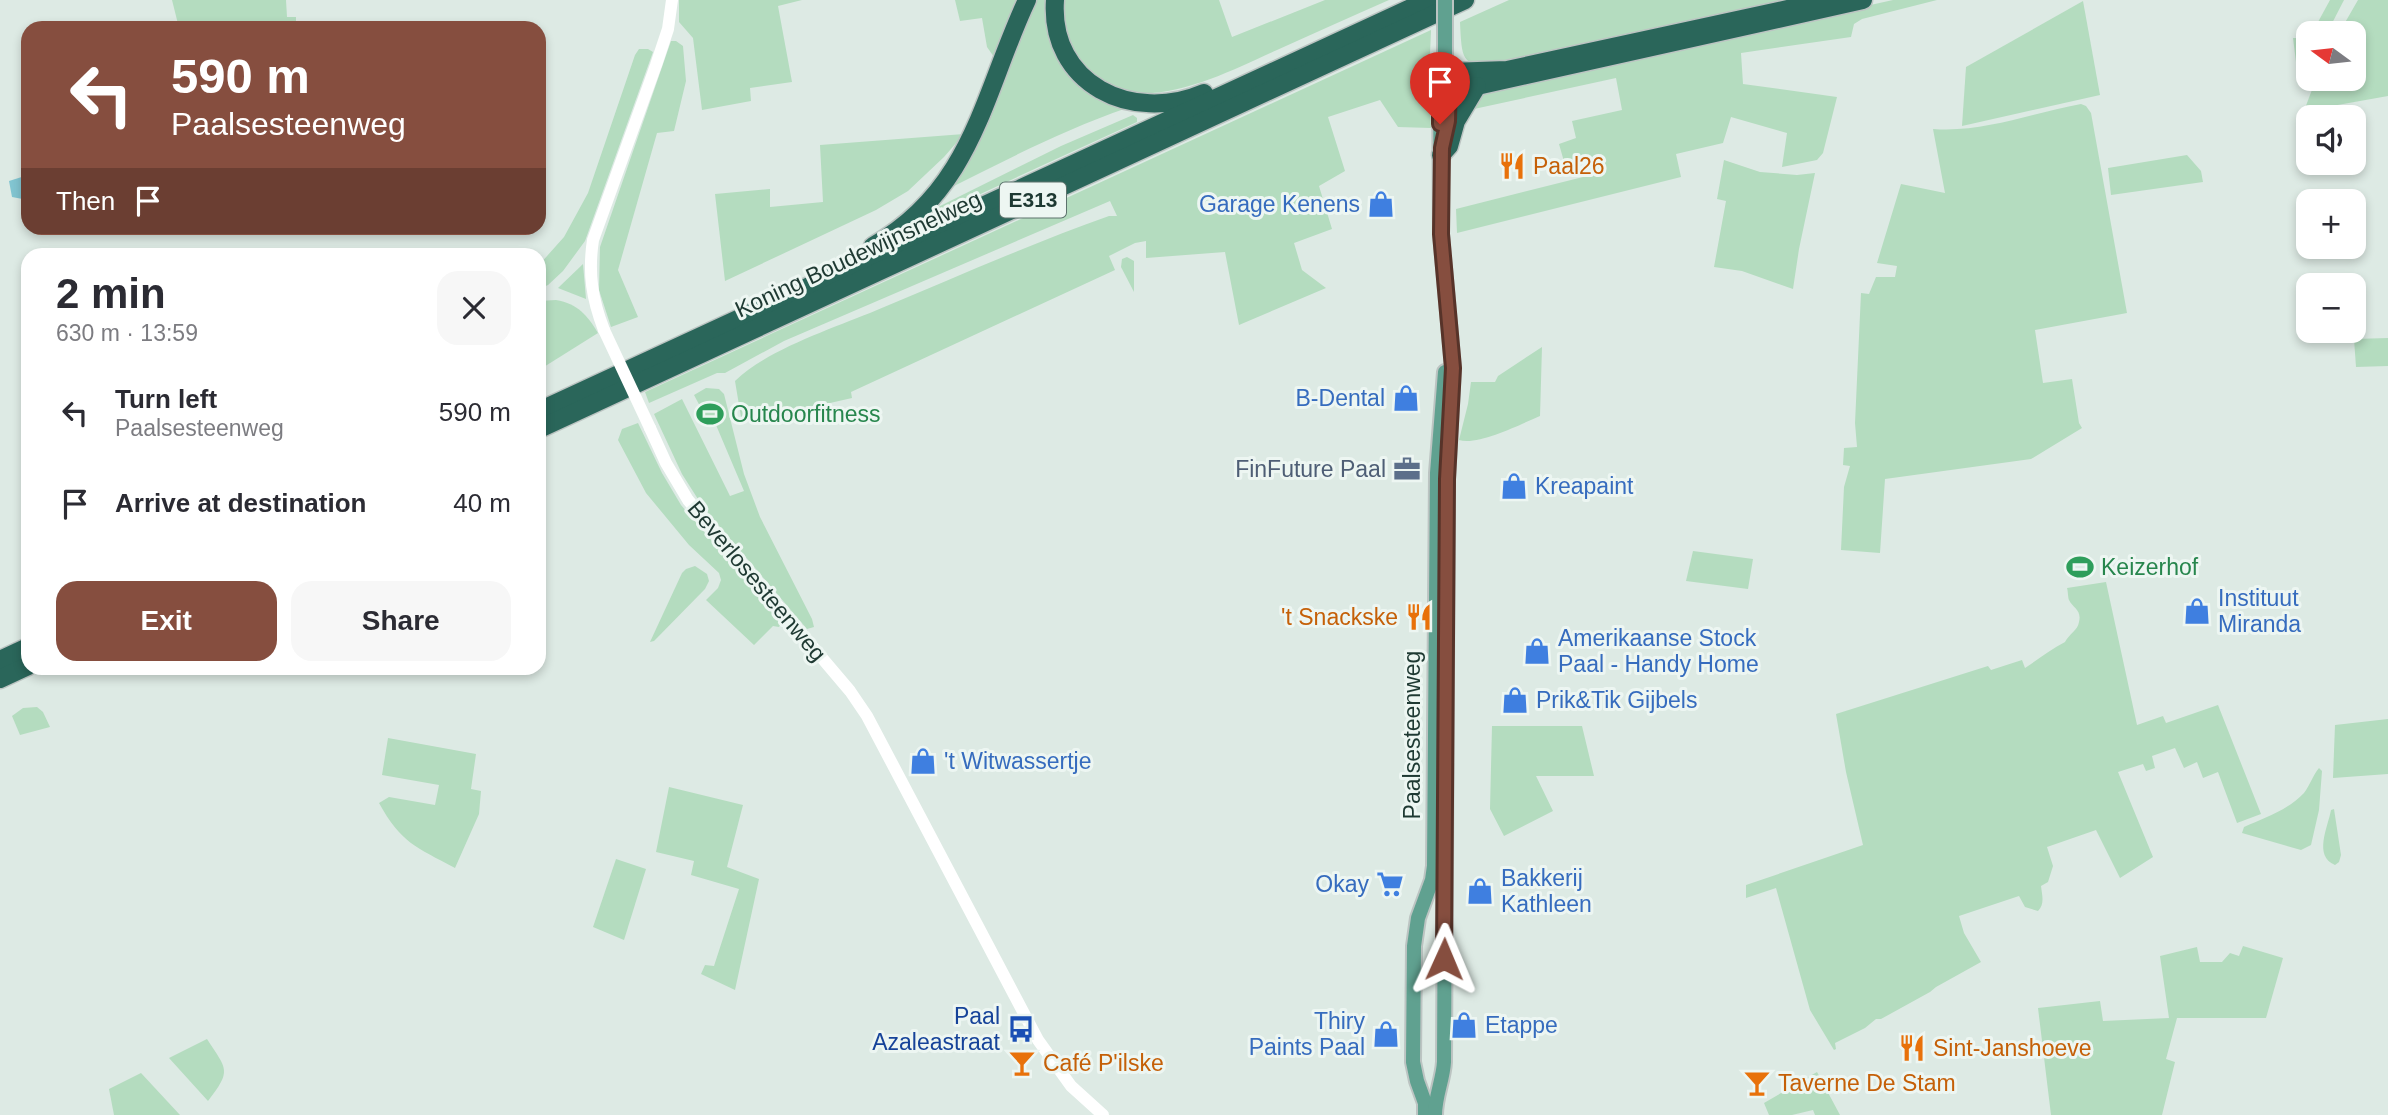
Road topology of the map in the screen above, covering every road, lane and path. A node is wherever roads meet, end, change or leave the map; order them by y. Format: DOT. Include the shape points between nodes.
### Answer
graph roads {
  1 [pos="672,0"];
  2 [pos="1027,0"];
  3 [pos="1055,0"];
  4 [pos="1428,0"];
  5 [pos="1445,0"];
  6 [pos="1465,0"];
  7 [pos="1829,0"];
  8 [pos="1863,0"];
  9 [pos="1296,61"];
  10 [pos="1446,74"];
  11 [pos="1477,86"];
  12 [pos="1442,151"];
  13 [pos="852,266"];
  14 [pos="1450,351"];
  15 [pos="546,408"];
  16 [pos="546,426"];
  17 [pos="21,651"];
  18 [pos="0,660"];
  19 [pos="21,669"];
  20 [pos="0,678"];
  21 [pos="1103,1115"];
  22 [pos="1425,1115"];
  23 [pos="1436,1115"];
  1 -- 21 [label="street, Beverlosesteenweg, bridge" via="668,29 593,240 590,284 595,308 666,463 688,500 867,716 1038,1040 1072,1086"];
  2 -- 13 [label="highway" via="974,135 957,166 918,213 863,251"];
  3 -- 9 [label="highway" via="1057,33 1067,57 1088,81 1118,99 1152,103 1185,99 1259,69"];
  4 -- 9 [label="highway, Koning Boudewijnsnelweg / E313"];
  5 -- 10 [label="main road, Paalsesteenweg, bridge"];
  6 -- 16 [label="highway, Koning Boudewijnsnelweg / E313"];
  7 -- 10 [label="highway" via="1507,71"];
  8 -- 11 [label="highway"];
  9 -- 13 [label="highway, Koning Boudewijnsnelweg / E313"];
  10 -- 11 [label="highway"];
  10 -- 12 [label="main road, Paalsesteenweg"];
  11 -- 12 [label="highway" via="1456,121 1449,146"];
  12 -- 14 [label="main road, Paalsesteenweg" via="1441,234"];
  13 -- 15 [label="highway, Koning Boudewijnsnelweg / E313"];
  14 -- 22 [label="main road, Paalsesteenweg" via="1437,473 1434,866 1414,946 1413,1062"];
  14 -- 23 [label="main road, Paalsesteenweg" via="1444,1062"];
  17 -- 18 [label="highway"];
  19 -- 20 [label="highway"];
}
